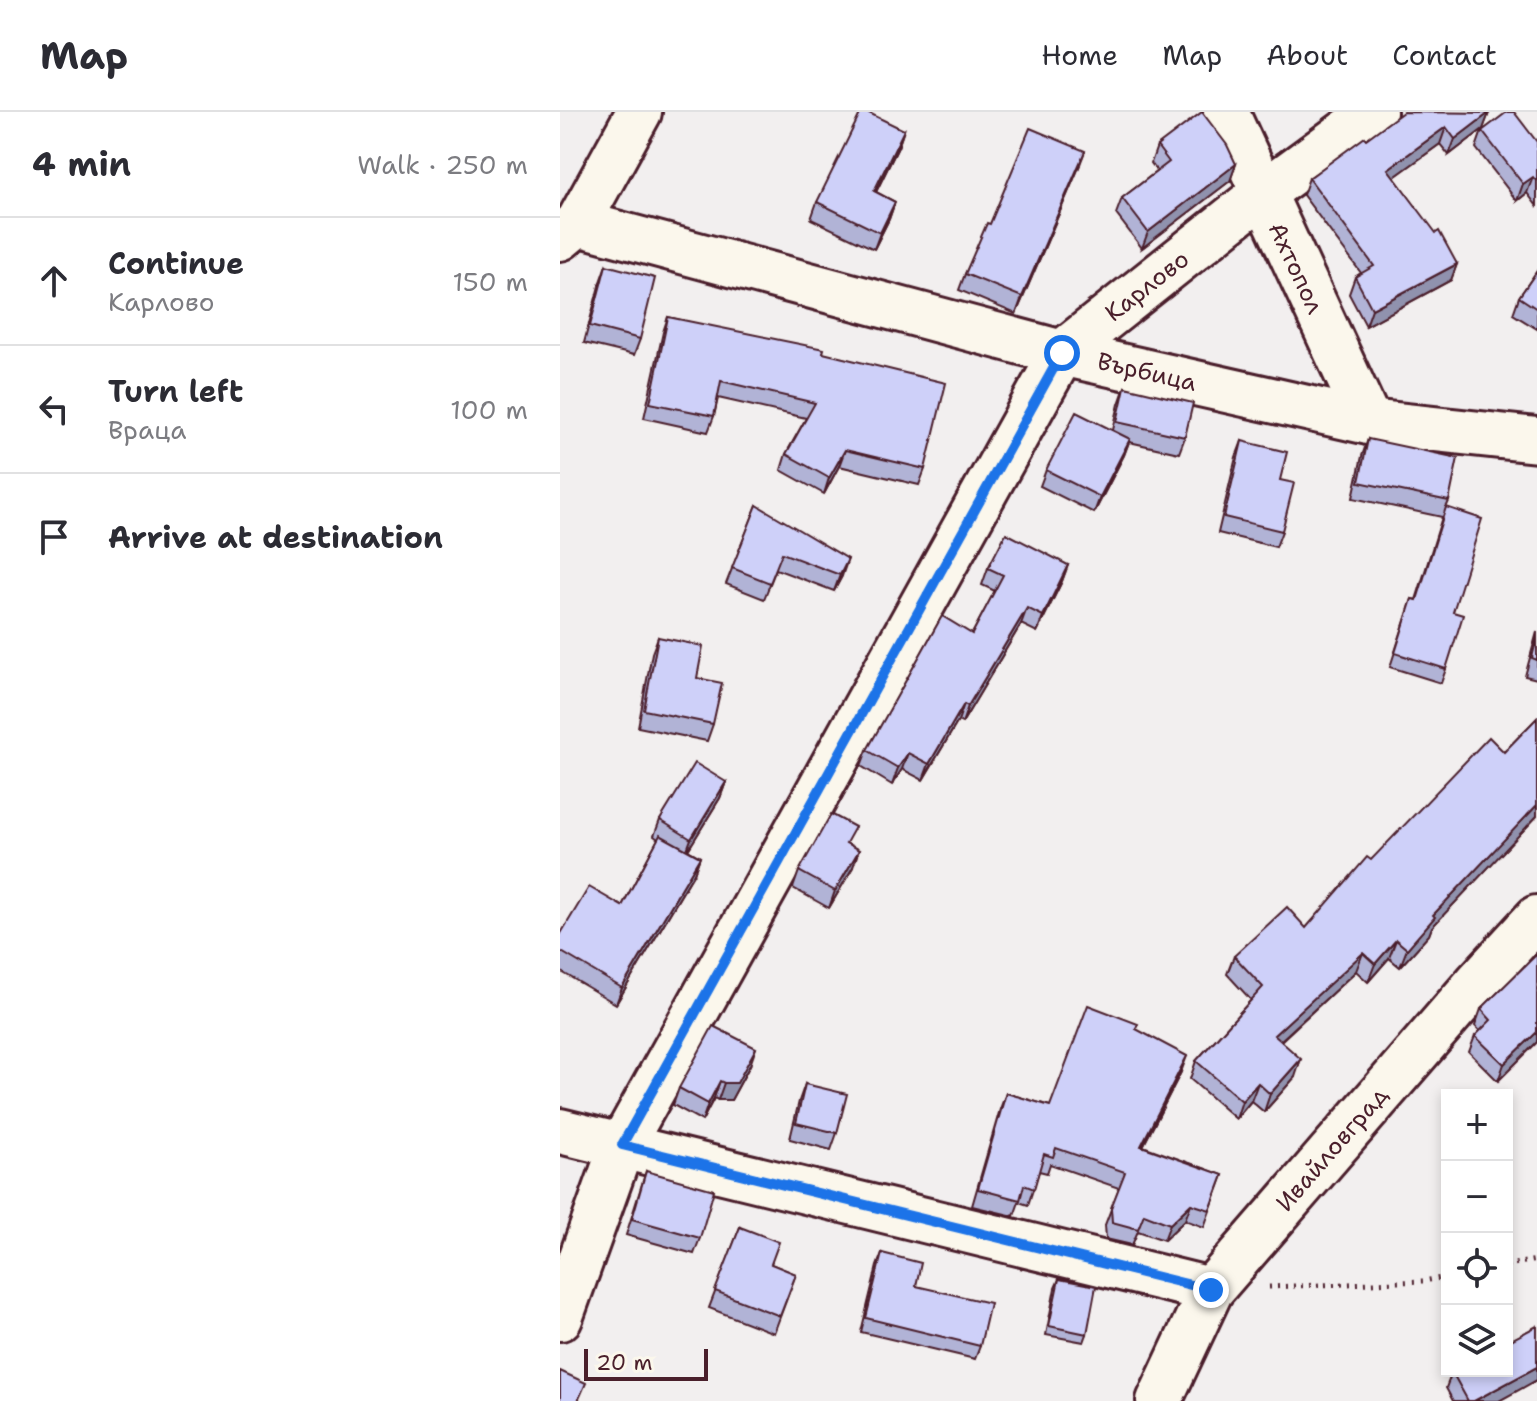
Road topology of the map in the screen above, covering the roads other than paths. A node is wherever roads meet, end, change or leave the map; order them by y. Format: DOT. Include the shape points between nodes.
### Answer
graph roads {
  1 [pos="639,112"];
  2 [pos="1226,112"];
  3 [pos="1374,112"];
  4 [pos="1262,194"];
  5 [pos="569,230"];
  6 [pos="1062,353"];
  7 [pos="1369,422"];
  8 [pos="1537,440"];
  9 [pos="1537,918"];
  10 [pos="560,1131"];
  11 [pos="622,1145"];
  12 [pos="1211,1290"];
  13 [pos="560,1318"];
  14 [pos="1159,1401"];
  1 -- 5 [label="street"];
  2 -- 4 [label="street, Ахтопол"];
  3 -- 4 [label="street, Карлово"];
  4 -- 6 [label="street, Карлово"];
  4 -- 7 [label="street, Ахтопол"];
  5 -- 6 [label="street, Върбица"];
  6 -- 7 [label="street, Върбица"];
  6 -- 11 [label="street, Карлово"];
  7 -- 8 [label="street, Върбица"];
  9 -- 12 [label="street, Ивайловград"];
  10 -- 11 [label="street"];
  11 -- 12 [label="street"];
  11 -- 13 [label="street, Карлово"];
  12 -- 14 [label="street, Ивайловград"];
}
